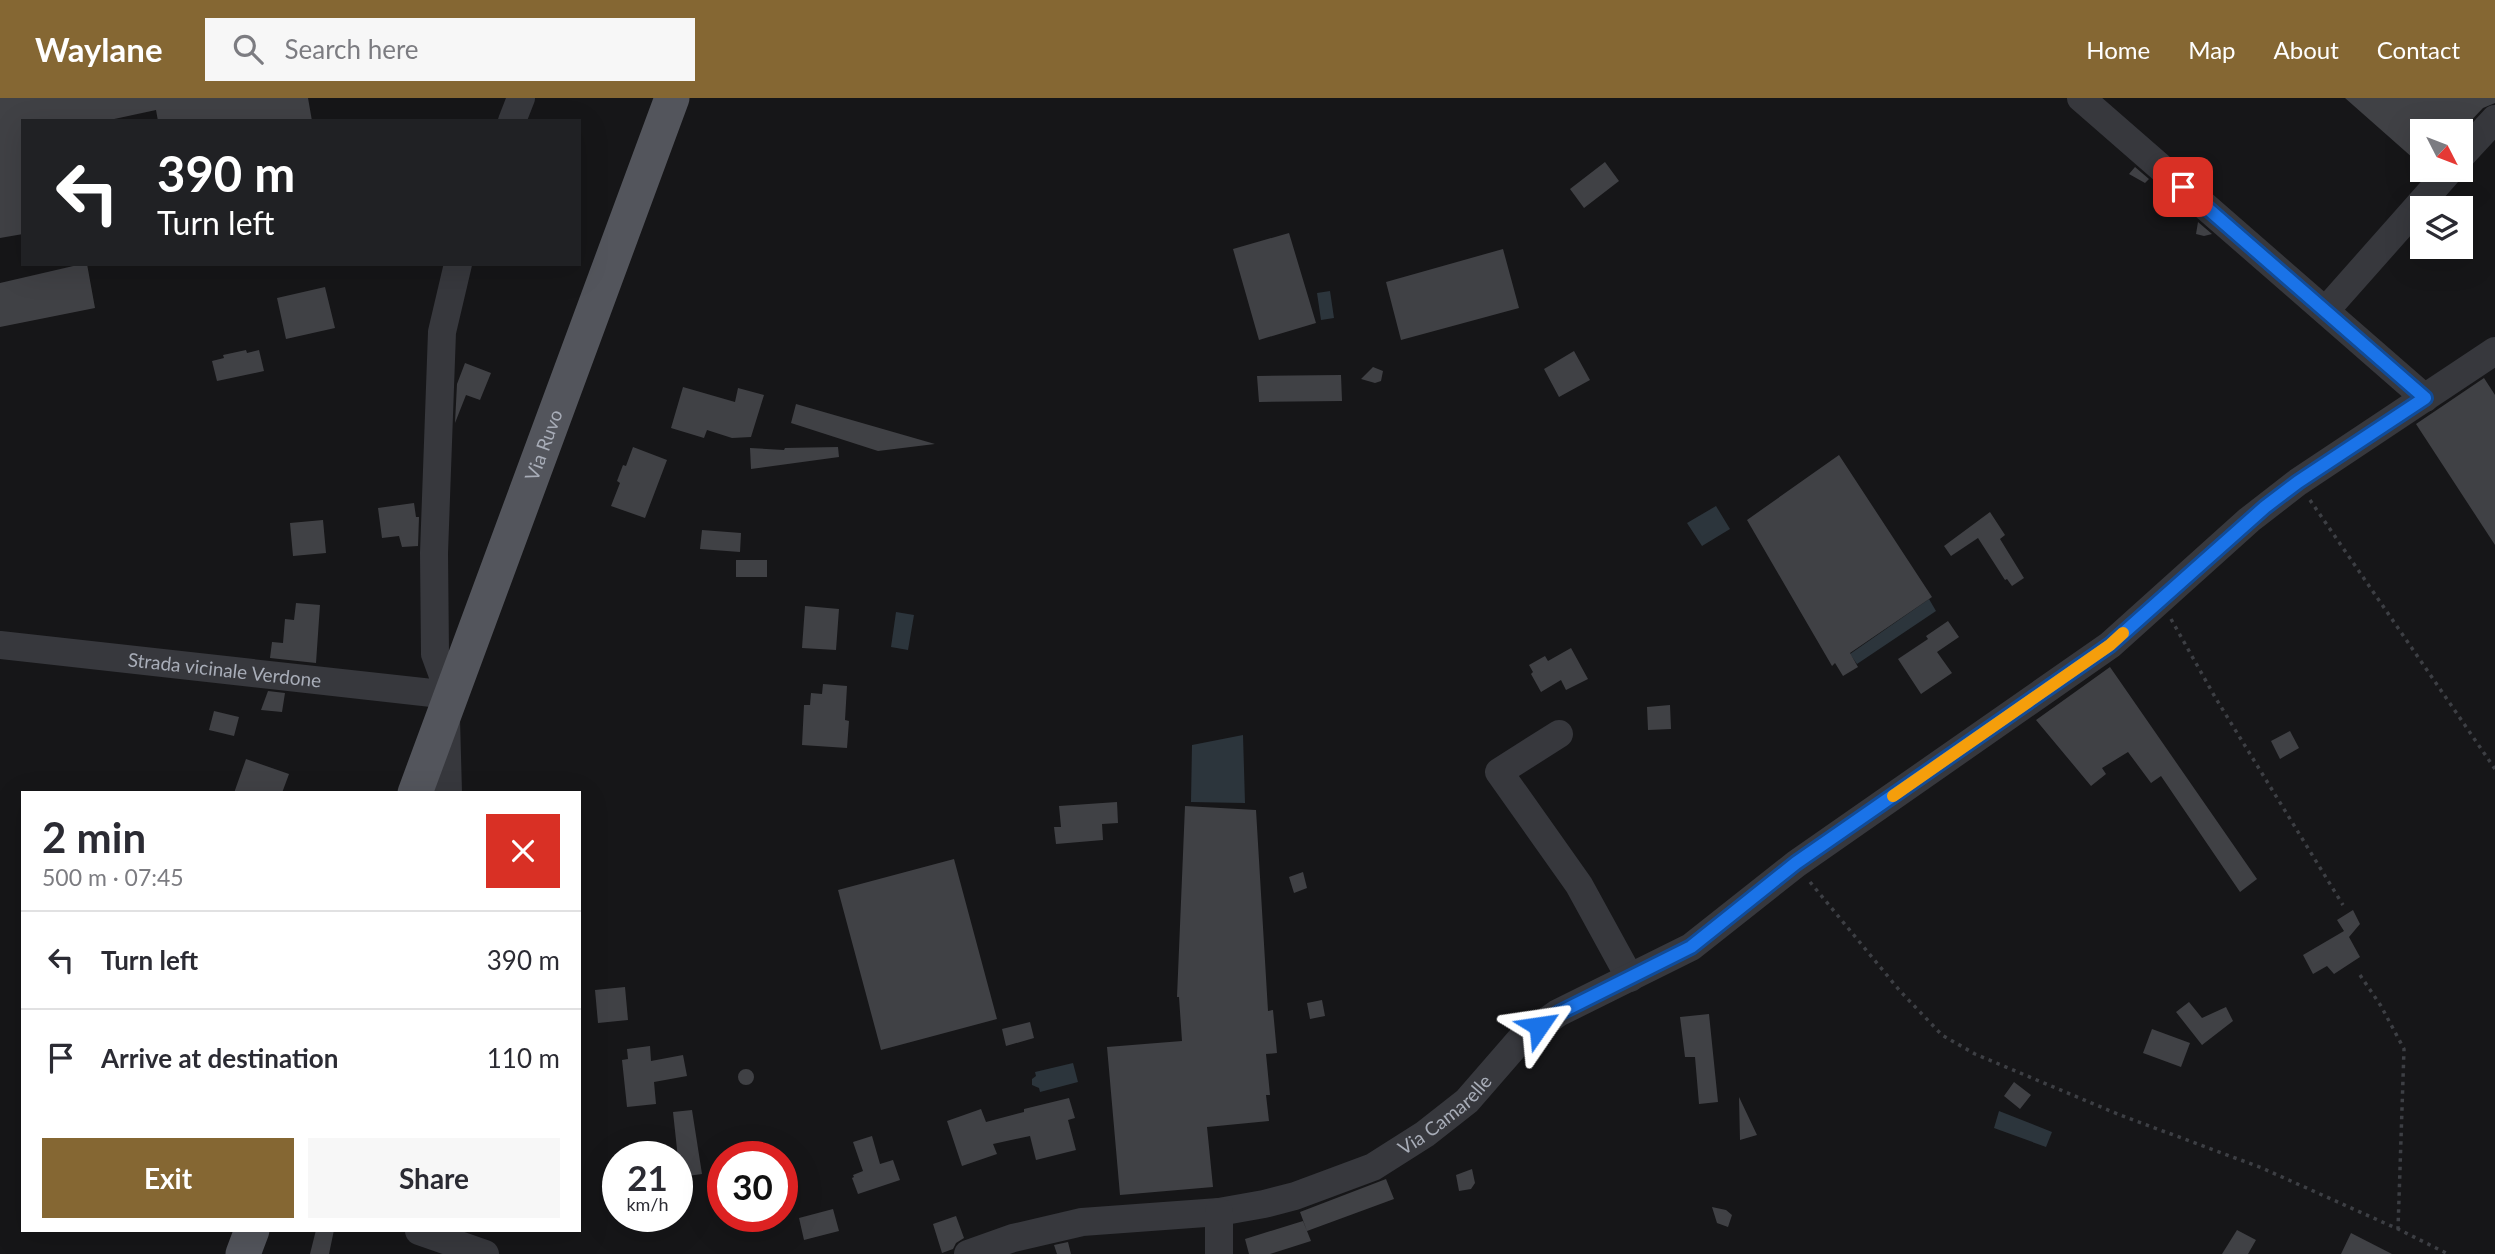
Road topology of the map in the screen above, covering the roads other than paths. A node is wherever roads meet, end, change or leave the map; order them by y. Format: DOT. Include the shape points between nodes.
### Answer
graph roads {
  1 [pos="521,98"];
  2 [pos="672,98"];
  3 [pos="2081,98"];
  4 [pos="2495,118"];
  5 [pos="513,119"];
  6 [pos="2473,143"];
  7 [pos="2439,182"];
  8 [pos="458,266"];
  9 [pos="2326,310"];
  10 [pos="2495,351"];
  11 [pos="2425,398"];
  12 [pos="2,638"];
  13 [pos="448,702"];
  14 [pos="1559,734"];
  15 [pos="416,791"];
  16 [pos="448,791"];
  17 [pos="1630,978"];
  18 [pos="1219,1212"];
  19 [pos="251,1232"];
  20 [pos="419,1232"];
  21 [pos="422,1232"];
  22 [pos="243,1254"];
  23 [pos="414,1254"];
  24 [pos="485,1254"];
  25 [pos="968,1254"];
  26 [pos="1219,1254"];
  1 -- 5 [label="street"];
  2 -- 13 [label="main road, Via Ruvo"];
  3 -- 9 [label="street"];
  4 -- 6 [label="street"];
  7 -- 9 [label="street"];
  8 -- 13 [label="street" via="442,332 434,553 435,654"];
  9 -- 11 [label="street"];
  10 -- 11 [label="street, Via Camarelle"];
  11 -- 17 [label="street, Via Camarelle" via="2249,520 2110,645 1796,863 1691,947"];
  12 -- 13 [label="street, Strada vicinale Verdone"];
  13 -- 15 [label="main road, Via Ruvo"];
  13 -- 16 [label="street"];
  14 -- 17 [label="street" via="1499,772 1579,885"];
  17 -- 18 [label="street, Via Camarelle" via="1559,1013 1520,1040 1467,1101 1373,1167 1295,1196"];
  18 -- 25 [label="street, Via Camarelle" via="1082,1222"];
  18 -- 26 [label="street"];
  19 -- 22 [label="main road"];
  20 -- 23 [label="street"];
  21 -- 24 [label="street"];
}
